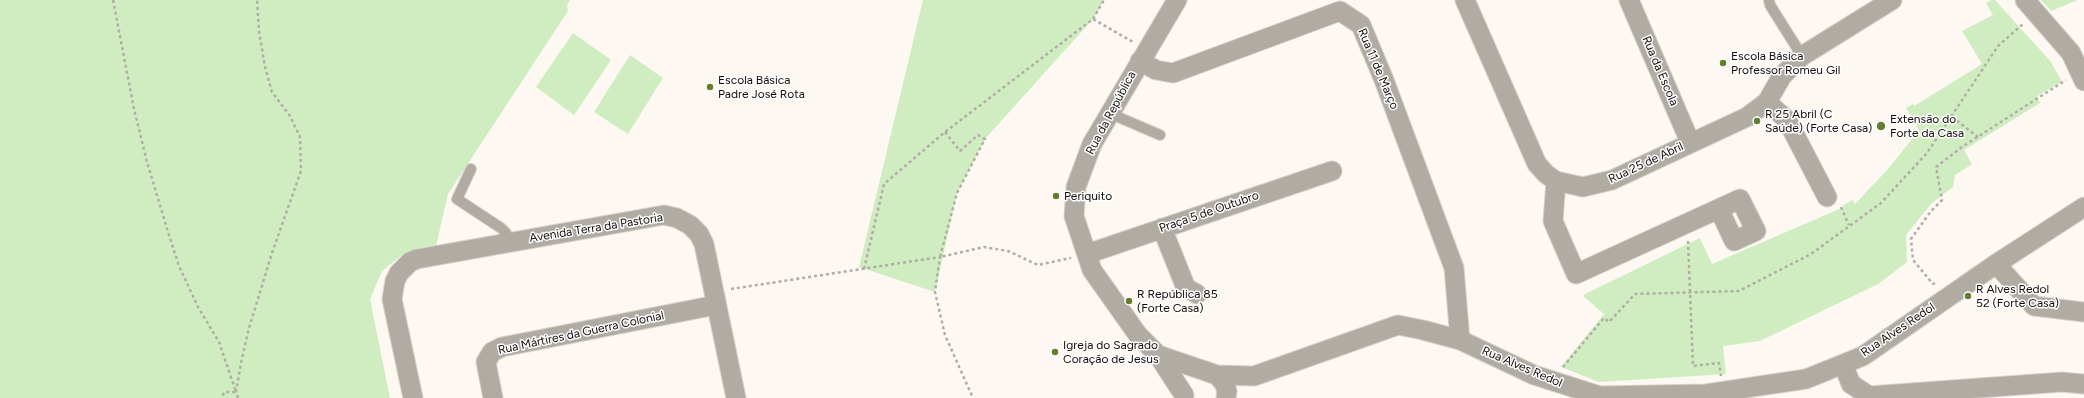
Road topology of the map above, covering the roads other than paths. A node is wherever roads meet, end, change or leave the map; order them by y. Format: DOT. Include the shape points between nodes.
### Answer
graph roads {
  1 [pos="1177,0"];
  2 [pos="1465,0"];
  3 [pos="1630,0"];
  4 [pos="1769,0"];
  5 [pos="1892,0"];
  6 [pos="2025,0"];
  7 [pos="1143,56"];
  8 [pos="1802,56"];
  9 [pos="2082,76"];
  10 [pos="1767,102"];
  11 [pos="1109,113"];
  12 [pos="1160,136"];
  13 [pos="1690,142"];
  14 [pos="471,169"];
  15 [pos="1332,171"];
  16 [pos="1556,181"];
  17 [pos="1827,196"];
  18 [pos="2084,206"];
  19 [pos="1719,209"];
  20 [pos="1162,228"];
  21 [pos="510,242"];
  22 [pos="1087,254"];
  23 [pos="1996,264"];
  24 [pos="1197,294"];
  25 [pos="715,299"];
  26 [pos="2084,312"];
  27 [pos="1460,340"];
  28 [pos="1158,355"];
  29 [pos="1843,364"];
  30 [pos="1212,374"];
  31 [pos="1254,376"];
  32 [pos="2084,384"];
  33 [pos="1185,396"];
  34 [pos="413,398"];
  35 [pos="493,398"];
  36 [pos="736,398"];
  37 [pos="1227,398"];
  1 -- 7 [label="street, Rua da República"];
  2 -- 16 [label="street, Rua 25 de Abril" via="1537,164"];
  3 -- 13 [label="street, Rua da Escola"];
  4 -- 8 [label="lane"];
  5 -- 8 [label="street, Rua 25 de Abril"];
  6 -- 9 [label="street" via="2060,38 2071,53"];
  7 -- 11 [label="street, Rua da República"];
  7 -- 27 [label="street, Rua 11 de Março" via="1156,70 1172,73 1340,11 1361,25 1454,268"];
  8 -- 10 [label="street, Rua 25 de Abril" via="1782,76"];
  10 -- 13 [label="street, Rua 25 de Abril" via="1747,117"];
  10 -- 17 [label="street" via="1786,120"];
  11 -- 12 [label="lane"];
  11 -- 22 [label="street, Rua da República" via="1092,144 1076,187 1074,216"];
  13 -- 16 [label="street, Rua 25 de Abril" via="1612,180 1583,187"];
  14 -- 21 [label="lane" via="457,199 501,228"];
  15 -- 20 [label="street, Praça 5 de Outubro"];
  16 -- 19 [label="street" via="1553,221 1576,274"];
  18 -- 23 [label="street, Rua Alves Redol"];
  20 -- 22 [label="street, Praça 5 de Outubro"];
  20 -- 24 [label="street" via="1186,288"];
  21 -- 25 [label="street, Avenida Terra da Pastoria" via="664,215 677,218 690,225 704,244"];
  21 -- 34 [label="street, Avenida Terra da Pastoria" via="417,259 399,273 392,290 392,299"];
  22 -- 28 [label="street, Rua da República" via="1092,270 1138,335"];
  23 -- 26 [label="street" via="2034,306"];
  23 -- 29 [label="street, Rua Alves Redol" via="1863,356"];
  25 -- 35 [label="street, Rua Mártires da Guerra Colonial" via="502,347 492,352 486,362"];
  25 -- 36 [label="street, Avenida Terra da Pastoria"];
  27 -- 29 [label="street, Rua Alves Redol" via="1534,375 1600,396 1706,394 1806,379"];
  27 -- 31 [label="street, Rua Alves Redol" via="1398,325"];
  28 -- 30 [label="street, Rua da República"];
  28 -- 33 [label="street, Rua da República"];
  29 -- 32 [label="street" via="1851,384 1869,396 2062,382"];
  30 -- 31 [label="street, Rua Alves Redol"];
  30 -- 33 [label="street" via="1195,375 1187,382"];
  30 -- 37 [label="street" via="1224,383"];
  31 -- 37 [label="street, Rua Alves Redol"];
}
